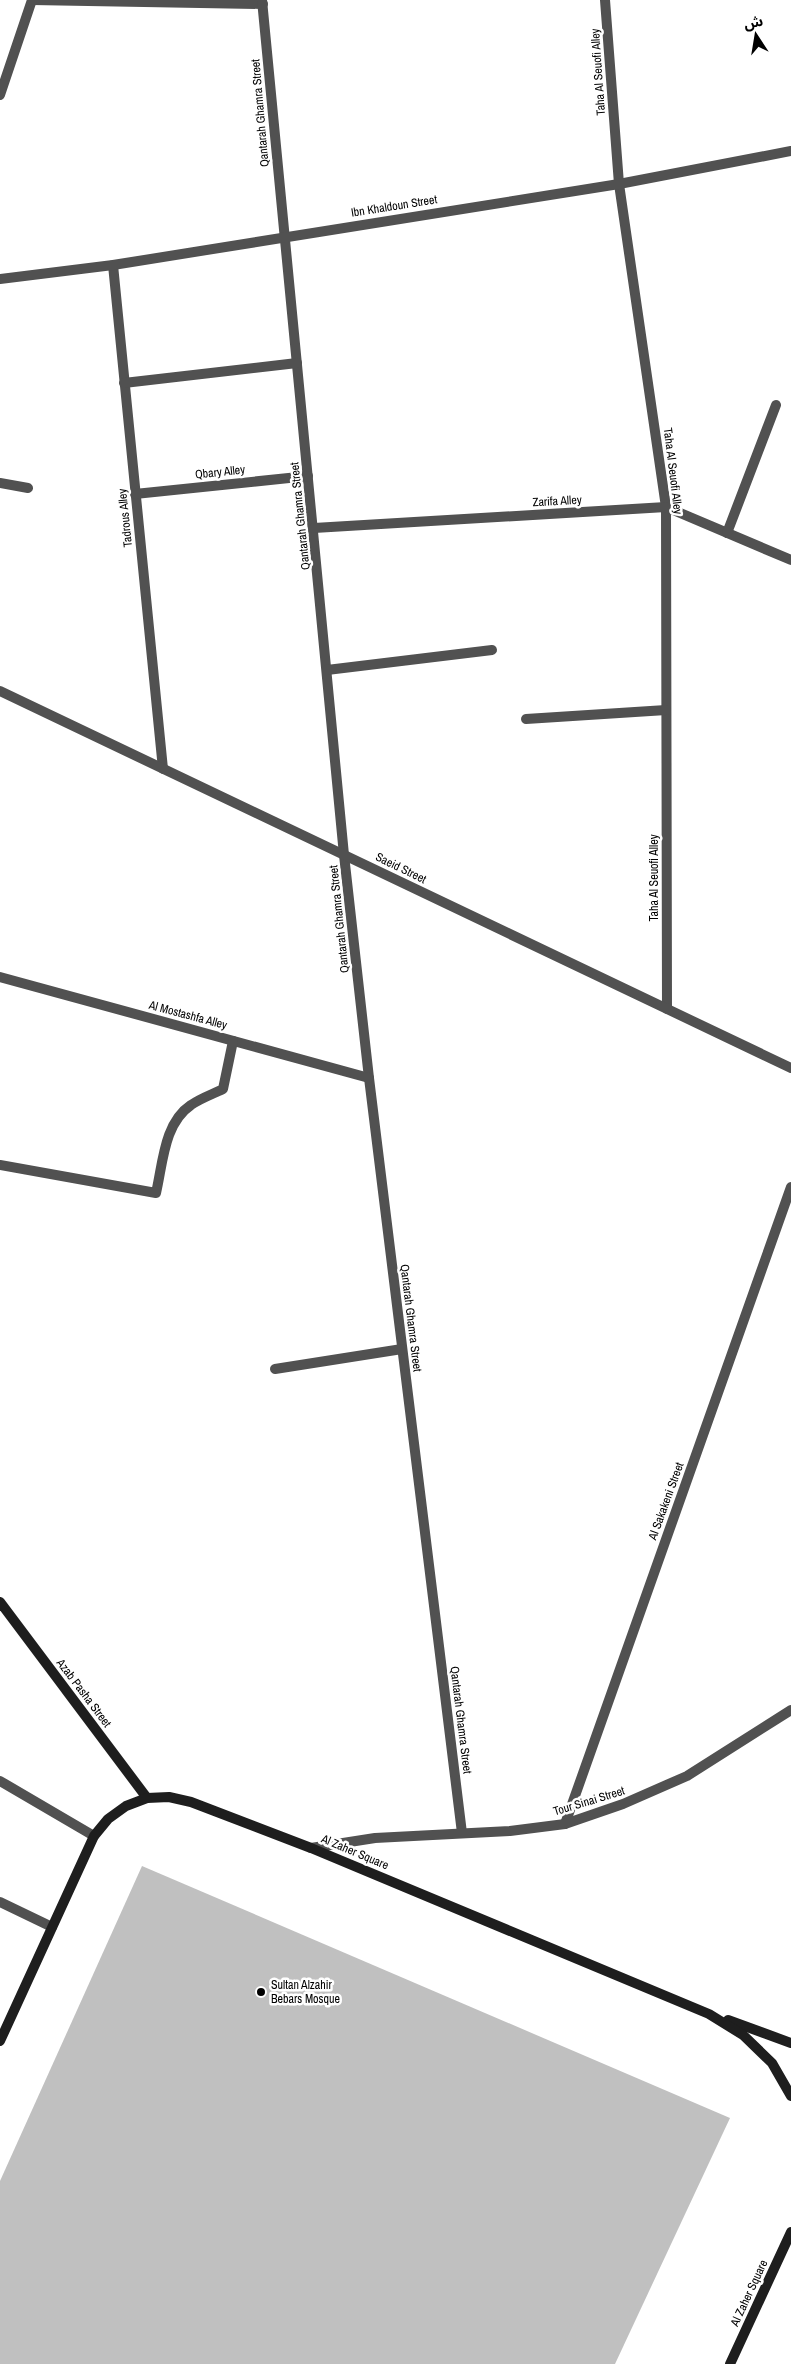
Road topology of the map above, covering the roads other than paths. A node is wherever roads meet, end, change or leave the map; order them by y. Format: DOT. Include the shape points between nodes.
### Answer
graph roads {
  1 [pos="32,0"];
  2 [pos="605,0"];
  3 [pos="262,2"];
  4 [pos="0,95"];
  5 [pos="791,151"];
  6 [pos="619,184"];
  7 [pos="284,236"];
  8 [pos="112,265"];
  9 [pos="0,279"];
  10 [pos="297,363"];
  11 [pos="124,383"];
  12 [pos="776,405"];
  13 [pos="308,476"];
  14 [pos="0,484"];
  15 [pos="28,488"];
  16 [pos="135,494"];
  17 [pos="666,506"];
  18 [pos="314,528"];
  19 [pos="727,533"];
  20 [pos="791,560"];
  21 [pos="492,650"];
  22 [pos="327,670"];
  23 [pos="0,691"];
  24 [pos="666,710"];
  25 [pos="526,719"];
  26 [pos="163,769"];
  27 [pos="344,855"];
  28 [pos="0,977"];
  29 [pos="667,1009"];
  30 [pos="233,1041"];
  31 [pos="791,1068"];
  32 [pos="369,1078"];
  33 [pos="0,1165"];
  34 [pos="791,1186"];
  35 [pos="402,1349"];
  36 [pos="275,1368"];
  37 [pos="0,1602"];
  38 [pos="791,1710"];
  39 [pos="0,1781"];
  40 [pos="147,1798"];
  41 [pos="565,1824"];
  42 [pos="462,1833"];
  43 [pos="94,1836"];
  44 [pos="311,1848"];
  45 [pos="0,1902"];
  46 [pos="52,1927"];
  47 [pos="709,2014"];
  48 [pos="3,2026"];
  49 [pos="0,2041"];
  50 [pos="791,2043"];
  51 [pos="791,2096"];
  52 [pos="791,2232"];
  53 [pos="730,2364"];
  1 -- 3 [label="street"];
  1 -- 4 [label="street"];
  2 -- 6 [label="street, Taha Al Seuofi Alley"];
  3 -- 7 [label="street, Qantarah Ghamra Street"];
  5 -- 6 [label="street, Ibn Khaldoun Street"];
  6 -- 7 [label="street, Ibn Khaldoun Street"];
  6 -- 17 [label="street, Taha Al Seuofi Alley"];
  7 -- 8 [label="street, Ibn Khaldoun Street"];
  7 -- 10 [label="street, Qantarah Ghamra Street"];
  8 -- 9 [label="street, Ibn Khaldoun Street"];
  8 -- 11 [label="street, Tadrous Alley"];
  10 -- 11 [label="street"];
  10 -- 13 [label="street, Qantarah Ghamra Street"];
  11 -- 16 [label="street, Tadrous Alley"];
  12 -- 19 [label="street"];
  13 -- 16 [label="street, Qbary Alley"];
  13 -- 18 [label="street, Qantarah Ghamra Street"];
  14 -- 15 [label="street"];
  16 -- 26 [label="street, Tadrous Alley"];
  17 -- 18 [label="street, Zarifa Alley"];
  17 -- 19 [label="street, Zarifa Alley"];
  17 -- 24 [label="street, Taha Al Seuofi Alley"];
  18 -- 22 [label="street, Qantarah Ghamra Street"];
  19 -- 20 [label="street, Zarifa Alley"];
  21 -- 22 [label="street"];
  22 -- 27 [label="street, Qantarah Ghamra Street"];
  23 -- 26 [label="street, Saeid Street"];
  24 -- 25 [label="street"];
  24 -- 29 [label="street, Taha Al Seuofi Alley"];
  26 -- 27 [label="street, Saeid Street"];
  27 -- 29 [label="street, Saeid Street"];
  27 -- 32 [label="street, Qantarah Ghamra Street"];
  28 -- 30 [label="street, Al Mostashfa Alley"];
  29 -- 31 [label="street, Saeid Street"];
  30 -- 32 [label="street, Al Mostashfa Alley"];
  30 -- 33 [label="street" via="223,1089 190,1105 170,1130 156,1193"];
  32 -- 35 [label="street, Qantarah Ghamra Street"];
  34 -- 41 [label="street, Al Sakakeni Street"];
  35 -- 36 [label="street"];
  35 -- 42 [label="street, Qantarah Ghamra Street"];
  37 -- 40 [label="main road, Azab Pasha Street"];
  38 -- 41 [label="street, Tour Sinai Street" via="687,1776 623,1804"];
  39 -- 43 [label="street"];
  40 -- 43 [label="main road, Al Zaher Square" via="126,1806 108,1819"];
  40 -- 44 [label="main road, Al Zaher Square" via="169,1797 191,1802"];
  41 -- 42 [label="street, Tour Sinai Street"];
  42 -- 44 [label="street, Tour Sinai Street" via="374,1838"];
  43 -- 46 [label="main road, Al Zaher Square"];
  44 -- 47 [label="main road, Al Zaher Square"];
  45 -- 46 [label="street"];
  46 -- 48 [label="main road, Al Zaher Square"];
  47 -- 50 [label="main road"];
  47 -- 51 [label="main road, Al Zaher Square" via="743,2035 766,2058"];
  48 -- 49 [label="main road, Al Zaher Square"];
  52 -- 53 [label="main road, Al Zaher Square"];
}
